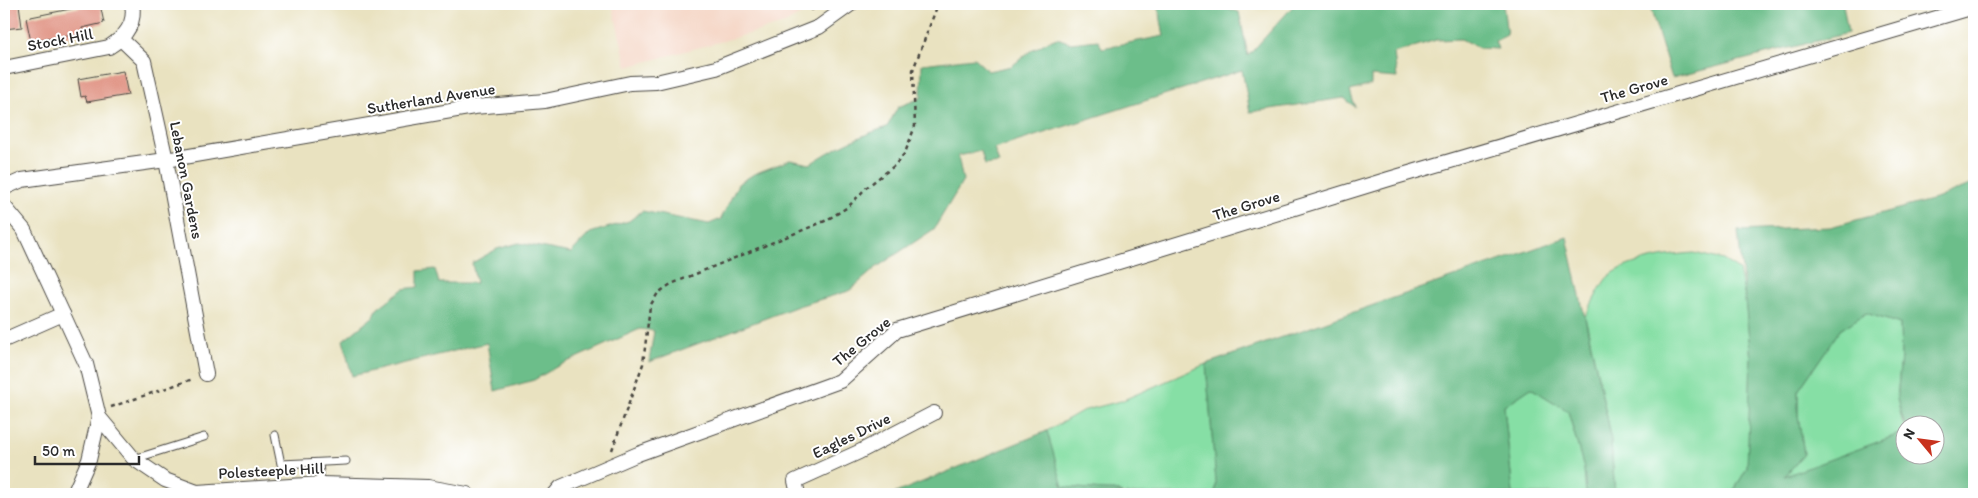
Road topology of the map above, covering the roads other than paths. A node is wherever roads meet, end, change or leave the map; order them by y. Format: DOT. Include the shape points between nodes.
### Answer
graph roads {
  1 [pos="132,4"];
  2 [pos="851,4"];
  3 [pos="1974,7"];
  4 [pos="121,39"];
  5 [pos="4,68"];
  6 [pos="166,160"];
  7 [pos="4,188"];
  8 [pos="4,206"];
  9 [pos="64,314"];
  10 [pos="4,340"];
  11 [pos="206,374"];
  12 [pos="934,413"];
  13 [pos="98,414"];
  14 [pos="275,435"];
  15 [pos="204,437"];
  16 [pos="134,458"];
  17 [pos="346,461"];
  18 [pos="319,463"];
  19 [pos="321,484"];
  20 [pos="74,494"];
  21 [pos="465,494"];
  22 [pos="555,494"];
  23 [pos="798,494"];
  1 -- 4 [label="street" via="134,13 130,27"];
  2 -- 6 [label="street, Sutherland Avenue" via="819,26 708,70 656,82 630,82 545,101 474,107"];
  3 -- 22 [label="street, The Grove" via="1357,189 897,330 840,381 638,454 562,487"];
  4 -- 5 [label="street, Stock Hill" via="109,47"];
  4 -- 6 [label="street, Lebanon Gardens" via="144,61"];
  6 -- 7 [label="street, Sutherland Avenue" via="22,180"];
  6 -- 11 [label="street, Lebanon Gardens"];
  8 -- 9 [label="street, Polesteeple Hill" via="24,230"];
  9 -- 10 [label="street"];
  9 -- 13 [label="street, Polesteeple Hill" via="86,364"];
  12 -- 23 [label="street, Eagles Drive" via="795,480"];
  13 -- 16 [label="street, Polesteeple Hill"];
  13 -- 20 [label="street" via="89,460"];
  14 -- 18 [label="lane" via="281,464"];
  15 -- 16 [label="lane"];
  16 -- 19 [label="street, Polesteeple Hill" via="165,480 197,492"];
  17 -- 18 [label="lane"];
  18 -- 19 [label="lane"];
  19 -- 21 [label="street, Polesteeple Hill" via="428,487"];
}
